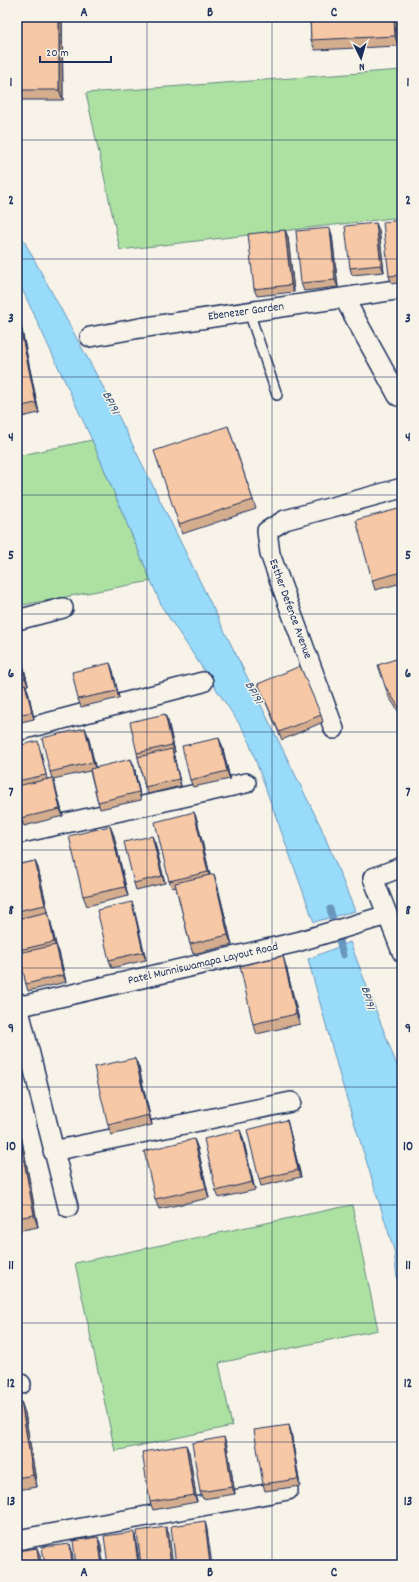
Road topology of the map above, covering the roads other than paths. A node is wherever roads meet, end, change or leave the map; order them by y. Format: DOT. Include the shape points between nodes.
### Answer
graph roads {
  1 [pos="402,289"];
  2 [pos="344,298"];
  3 [pos="249,312"];
  4 [pos="90,338"];
  5 [pos="277,395"];
  6 [pos="398,396"];
  7 [pos="402,488"];
  8 [pos="63,608"];
  9 [pos="17,620"];
  10 [pos="204,682"];
  11 [pos="334,729"];
  12 [pos="17,731"];
  13 [pos="246,784"];
  14 [pos="17,834"];
  15 [pos="402,867"];
  16 [pos="388,914"];
  17 [pos="402,952"];
  18 [pos="17,1005"];
  19 [pos="291,1102"];
  20 [pos="53,1151"];
  21 [pos="68,1207"];
  22 [pos="288,1490"];
  23 [pos="17,1540"];
  1 -- 2 [label="street, Ebenezer Garden"];
  2 -- 3 [label="street, Ebenezer Garden"];
  2 -- 6 [label="street"];
  3 -- 4 [label="street, Ebenezer Garden"];
  3 -- 5 [label="lane"];
  7 -- 11 [label="street, Esther Defence Avenue" via="285,520 267,531 270,554"];
  8 -- 9 [label="street"];
  10 -- 12 [label="street"];
  13 -- 14 [label="street"];
  15 -- 16 [label="street" via="373,878"];
  16 -- 17 [label="street"];
  16 -- 18 [label="street, Patel Munniswamapa Layout Road" via="297,942"];
  18 -- 20 [label="street"];
  19 -- 20 [label="street"];
  20 -- 21 [label="street"];
  22 -- 23 [label="street"];
}
